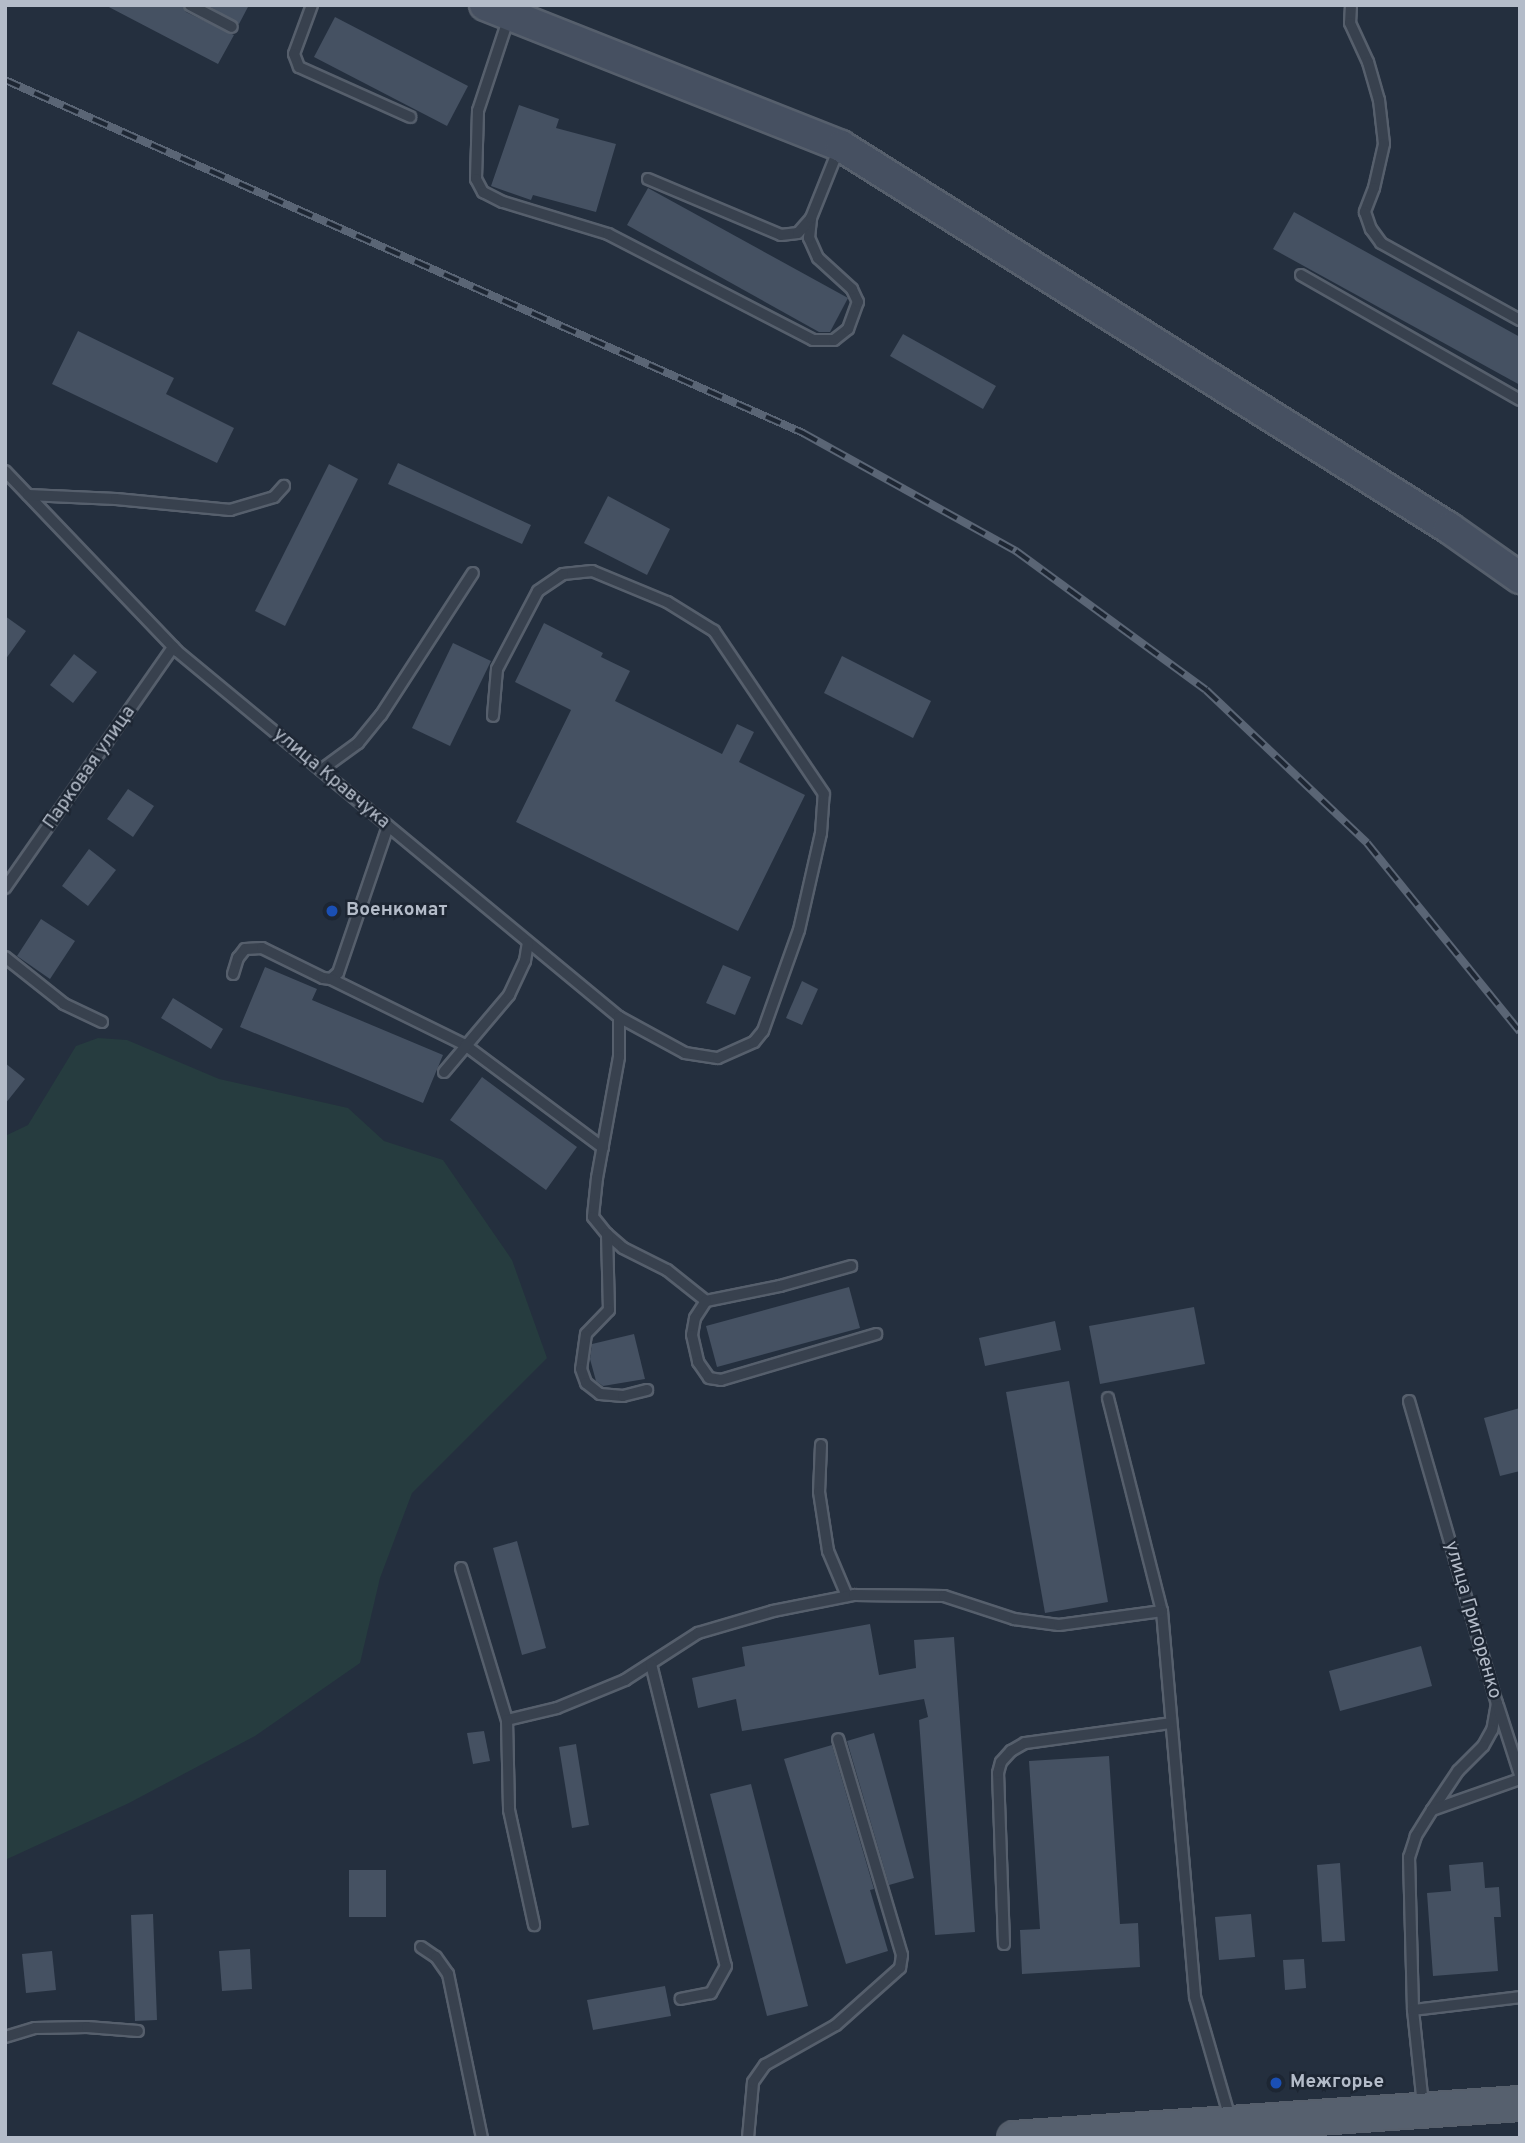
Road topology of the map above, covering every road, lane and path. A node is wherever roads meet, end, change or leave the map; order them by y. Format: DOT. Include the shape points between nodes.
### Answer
graph roads {
  1 [pos="190,5"];
  2 [pos="312,5"];
  3 [pos="1351,5"];
  4 [pos="497,10"];
  5 [pos="232,27"];
  6 [pos="410,117"];
  7 [pos="841,146"];
  8 [pos="648,179"];
  9 [pos="811,218"];
  10 [pos="1301,275"];
  11 [pos="1520,320"];
  12 [pos="1520,400"];
  13 [pos="5,471"];
  14 [pos="284,486"];
  15 [pos="28,495"];
  16 [pos="473,573"];
  17 [pos="1520,578"];
  18 [pos="173,647"];
  19 [pos="493,716"];
  20 [pos="321,770"];
  21 [pos="388,826"];
  22 [pos="5,888"];
  23 [pos="528,943"];
  24 [pos="5,957"];
  25 [pos="233,974"];
  26 [pos="331,979"];
  27 [pos="619,1017"];
  28 [pos="102,1023"];
  29 [pos="465,1045"];
  30 [pos="443,1072"];
  31 [pos="603,1148"];
  32 [pos="607,1234"];
  33 [pos="851,1266"];
  34 [pos="706,1301"];
  35 [pos="876,1334"];
  36 [pos="647,1390"];
  37 [pos="1108,1398"];
  38 [pos="1409,1401"];
  39 [pos="821,1445"];
  40 [pos="461,1568"];
  41 [pos="846,1596"];
  42 [pos="1161,1611"];
  43 [pos="651,1664"];
  44 [pos="1497,1703"];
  45 [pos="507,1720"];
  46 [pos="1171,1723"];
  47 [pos="838,1739"];
  48 [pos="1520,1777"];
  49 [pos="1432,1810"];
  50 [pos="534,1925"];
  51 [pos="1004,1944"];
  52 [pos="421,1947"];
  53 [pos="1520,1997"];
  54 [pos="681,1999"];
  55 [pos="1413,2010"];
  56 [pos="138,2031"];
  57 [pos="5,2037"];
  58 [pos="1520,2103"];
  59 [pos="1423,2111"];
  60 [pos="1232,2124"];
  61 [pos="1150,2133"];
  62 [pos="482,2138"];
  63 [pos="748,2138"];
  64 [pos="1014,2138"];
  1 -- 5 [label="lane"];
  2 -- 6 [label="lane" via="293,54 299,67"];
  3 -- 11 [label="lane" via="1350,23 1379,100 1384,145 1365,212 1371,229 1381,243"];
  4 -- 7 [label="main road"];
  4 -- 9 [label="lane" via="478,111 476,179 484,192 608,234 813,340 834,340 848,329 858,302 852,289 818,258 809,238"];
  7 -- 9 [label="lane"];
  7 -- 17 [label="main road" via="1449,528"];
  8 -- 9 [label="lane" via="781,235 798,233"];
  10 -- 12 [label="lane"];
  13 -- 15 [label="lane, улица Кравчука"];
  14 -- 15 [label="lane" via="274,497 230,510"];
  15 -- 18 [label="lane, улица Кравчука"];
  16 -- 20 [label="lane" via="381,715 358,743"];
  18 -- 20 [label="lane, улица Кравчука"];
  18 -- 22 [label="lane, Парковая улица"];
  19 -- 27 [label="lane, улица Кравчука" via="497,669 538,592 563,574 592,571 667,602 714,631 824,794 821,833 799,930 763,1031 754,1042 718,1058 685,1054"];
  20 -- 21 [label="lane, улица Кравчука"];
  21 -- 23 [label="lane, улица Кравчука"];
  21 -- 26 [label="lane" via="343,963"];
  23 -- 27 [label="lane, улица Кравчука"];
  23 -- 29 [label="lane" via="509,995"];
  24 -- 28 [label="lane" via="64,1004"];
  25 -- 26 [label="lane" via="245,949 261,948"];
  26 -- 29 [label="lane"];
  27 -- 31 [label="lane" via="619,1057"];
  29 -- 30 [label="lane"];
  29 -- 31 [label="lane"];
  31 -- 32 [label="lane" via="593,1217"];
  32 -- 34 [label="lane" via="623,1248 667,1270"];
  32 -- 36 [label="lane" via="609,1310 586,1334 581,1369 586,1383 600,1394 623,1396"];
  33 -- 34 [label="lane"];
  34 -- 35 [label="lane" via="695,1318 692,1335 698,1362 709,1378 721,1380"];
  37 -- 42 [label="lane"];
  38 -- 44 [label="lane, улица Григоренко"];
  39 -- 41 [label="lane" via="819,1492 828,1551"];
  40 -- 45 [label="lane"];
  41 -- 42 [label="lane" via="944,1596 1014,1619 1059,1625"];
  41 -- 43 [label="lane" via="698,1633"];
  42 -- 46 [label="lane"];
  43 -- 45 [label="lane" via="557,1709"];
  43 -- 54 [label="lane" via="726,1966 711,1993"];
  44 -- 48 [label="lane"];
  44 -- 49 [label="lane, улица Григоренко" via="1492,1730 1483,1746 1458,1771"];
  45 -- 50 [label="lane" via="509,1810"];
  46 -- 51 [label="lane" via="1025,1743 1001,1762"];
  46 -- 60 [label="lane" via="1195,1997"];
  47 -- 63 [label="lane" via="902,1955 900,1968 836,2025 765,2065 753,2082"];
  48 -- 49 [label="lane"];
  49 -- 55 [label="lane, улица Григоренко" via="1416,1836 1407,1875"];
  52 -- 62 [label="lane" via="436,1957 448,1974"];
  53 -- 55 [label="lane"];
  55 -- 59 [label="lane, улица Григоренко"];
  56 -- 57 [label="lane" via="35,2028"];
  58 -- 59 [label="main road"];
  59 -- 60 [label="main road"];
  60 -- 61 [label="main road"];
  61 -- 64 [label="main road"];
}
